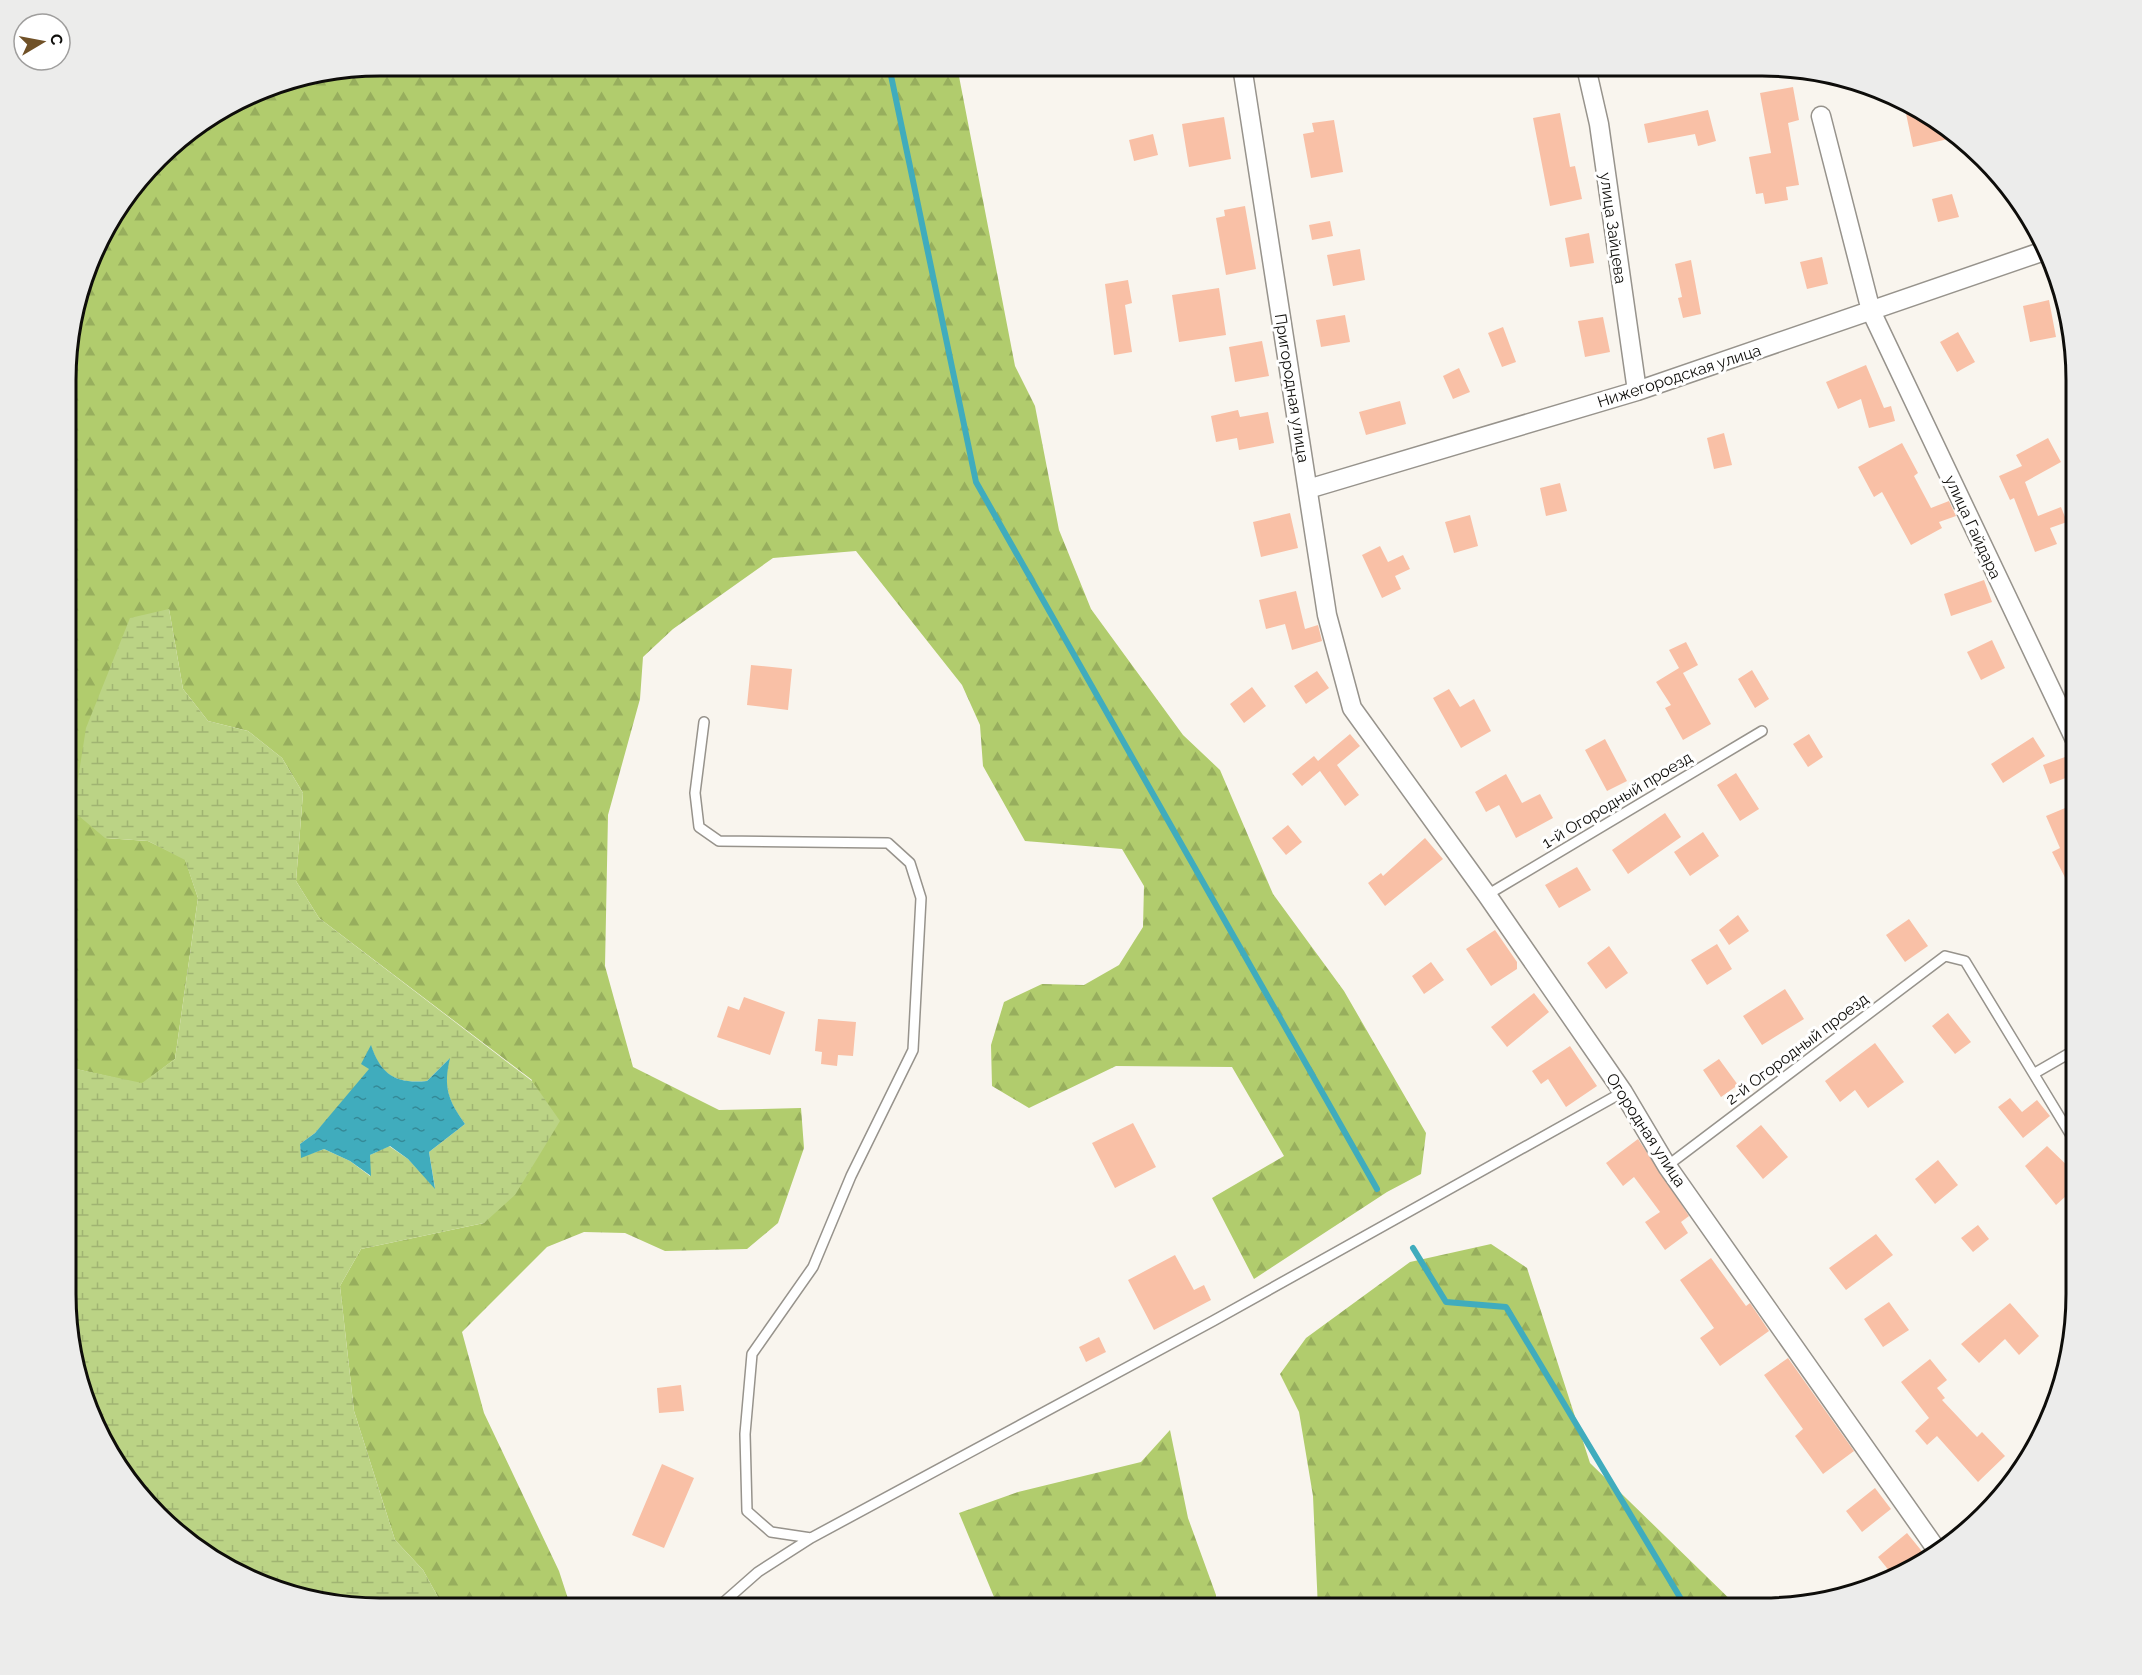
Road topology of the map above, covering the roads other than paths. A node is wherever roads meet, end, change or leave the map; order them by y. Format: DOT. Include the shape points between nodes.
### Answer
graph roads {
  1 [pos="1244,76"];
  2 [pos="1588,76"];
  3 [pos="1821,116"];
  4 [pos="2037,253"];
  5 [pos="1870,311"];
  6 [pos="1636,391"];
  7 [pos="1308,489"];
  8 [pos="1352,708"];
  9 [pos="2066,721"];
  10 [pos="704,722"];
  11 [pos="1762,731"];
  12 [pos="1487,895"];
  13 [pos="2066,1055"];
  14 [pos="2035,1072"];
  15 [pos="1623,1092"];
  16 [pos="2066,1126"];
  17 [pos="1667,1166"];
  18 [pos="811,1538"];
  19 [pos="1933,1545"];
  20 [pos="728,1598"];
  1 -- 7 [label="street, Пригородная улица"];
  2 -- 6 [label="street, улица Зайцева" via="1599,124"];
  3 -- 5 [label="street, улица Гайдара"];
  4 -- 5 [label="street, Нижегородская улица"];
  5 -- 6 [label="street, Нижегородская улица"];
  5 -- 9 [label="street, улица Гайдара"];
  6 -- 7 [label="street, Нижегородская улица"];
  7 -- 8 [label="street, Пригородная улица" via="1327,615"];
  8 -- 12 [label="street, Огородная улица"];
  10 -- 18 [label="lane" via="695,793 699,827 719,841 888,843 910,863 921,898 913,1050 851,1176 813,1267 752,1354 745,1434 747,1511 771,1532"];
  11 -- 12 [label="lane, 1-й Огородный проезд"];
  12 -- 15 [label="street, Огородная улица"];
  13 -- 14 [label="lane"];
  14 -- 16 [label="lane"];
  14 -- 17 [label="lane, 2-й Огородный проезд" via="1965,961 1945,956"];
  15 -- 17 [label="street, Огородная улица"];
  15 -- 18 [label="lane" via="1213,1321"];
  17 -- 19 [label="street, Огородная улица"];
  18 -- 20 [label="lane" via="758,1572"];
}
